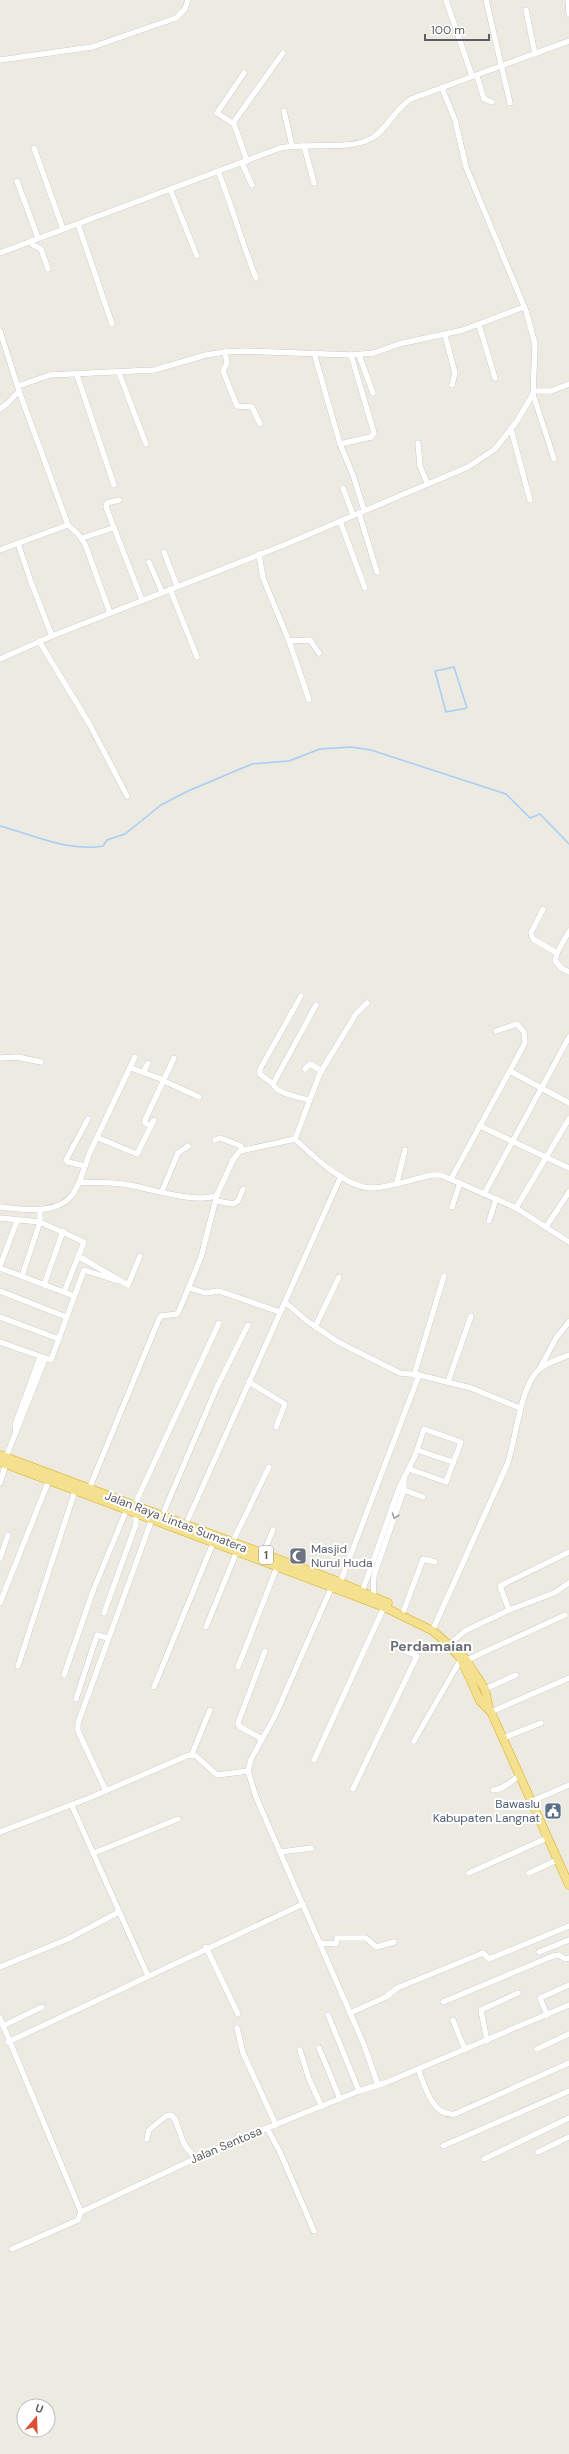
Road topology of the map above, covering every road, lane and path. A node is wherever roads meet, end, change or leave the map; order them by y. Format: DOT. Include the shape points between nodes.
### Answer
graph roads {
  1 [pos="188,0"];
  2 [pos="446,0"];
  3 [pos="486,0"];
  4 [pos="568,0"];
  5 [pos="526,10"];
  6 [pos="569,14"];
  7 [pos="569,41"];
  8 [pos="284,53"];
  9 [pos="535,54"];
  10 [pos="0,60"];
  11 [pos="501,67"];
  12 [pos="244,73"];
  13 [pos="474,76"];
  14 [pos="442,88"];
  15 [pos="492,102"];
  16 [pos="510,103"];
  17 [pos="284,111"];
  18 [pos="233,123"];
  19 [pos="292,146"];
  20 [pos="304,146"];
  21 [pos="34,148"];
  22 [pos="245,162"];
  23 [pos="218,171"];
  24 [pos="17,181"];
  25 [pos="314,183"];
  26 [pos="252,185"];
  27 [pos="170,189"];
  28 [pos="78,224"];
  29 [pos="63,229"];
  30 [pos="38,238"];
  31 [pos="32,241"];
  32 [pos="0,253"];
  33 [pos="197,256"];
  34 [pos="48,269"];
  35 [pos="256,278"];
  36 [pos="524,307"];
  37 [pos="112,324"];
  38 [pos="479,325"];
  39 [pos="0,330"];
  40 [pos="445,336"];
  41 [pos="225,352"];
  42 [pos="314,353"];
  43 [pos="351,355"];
  44 [pos="359,355"];
  45 [pos="119,374"];
  46 [pos="77,375"];
  47 [pos="495,378"];
  48 [pos="569,384"];
  49 [pos="452,385"];
  50 [pos="18,388"];
  51 [pos="533,392"];
  52 [pos="372,393"];
  53 [pos="0,409"];
  54 [pos="260,424"];
  55 [pos="511,429"];
  56 [pos="418,443"];
  57 [pos="146,444"];
  58 [pos="340,444"];
  59 [pos="554,459"];
  60 [pos="427,483"];
  61 [pos="114,485"];
  62 [pos="343,488"];
  63 [pos="119,500"];
  64 [pos="530,500"];
  65 [pos="361,512"];
  66 [pos="353,515"];
  67 [pos="340,520"];
  68 [pos="68,525"];
  69 [pos="113,528"];
  70 [pos="82,538"];
  71 [pos="18,543"];
  72 [pos="0,550"];
  73 [pos="164,552"];
  74 [pos="259,554"];
  75 [pos="149,562"];
  76 [pos="377,572"];
  77 [pos="178,586"];
  78 [pos="365,588"];
  79 [pos="170,589"];
  80 [pos="162,592"];
  81 [pos="142,600"];
  82 [pos="110,613"];
  83 [pos="52,636"];
  84 [pos="39,641"];
  85 [pos="289,641"];
  86 [pos="319,652"];
  87 [pos="1,657"];
  88 [pos="197,657"];
  89 [pos="309,700"];
  90 [pos="127,796"];
  91 [pos="543,909"];
  92 [pos="569,931"];
  93 [pos="557,953"];
  94 [pos="569,972"];
  95 [pos="301,996"];
  96 [pos="367,1003"];
  97 [pos="316,1005"];
  98 [pos="496,1031"];
  99 [pos="569,1037"];
  100 [pos="135,1057"];
  101 [pos="0,1058"];
  102 [pos="174,1058"];
  103 [pos="41,1062"];
  104 [pos="148,1063"];
  105 [pos="131,1068"];
  106 [pos="305,1069"];
  107 [pos="144,1071"];
  108 [pos="322,1071"];
  109 [pos="510,1071"];
  110 [pos="164,1080"];
  111 [pos="273,1084"];
  112 [pos="542,1088"];
  113 [pos="199,1097"];
  114 [pos="309,1100"];
  115 [pos="569,1103"];
  116 [pos="88,1119"];
  117 [pos="569,1119"];
  118 [pos="154,1120"];
  119 [pos="151,1126"];
  120 [pos="480,1126"];
  121 [pos="98,1138"];
  122 [pos="295,1139"];
  123 [pos="215,1140"];
  124 [pos="513,1142"];
  125 [pos="188,1146"];
  126 [pos="242,1149"];
  127 [pos="405,1150"];
  128 [pos="546,1157"];
  129 [pos="85,1166"];
  130 [pos="569,1168"];
  131 [pos="342,1176"];
  132 [pos="451,1179"];
  133 [pos="397,1182"];
  134 [pos="79,1183"];
  135 [pos="460,1183"];
  136 [pos="243,1189"];
  137 [pos="162,1191"];
  138 [pos="569,1192"];
  139 [pos="484,1194"];
  140 [pos="217,1198"];
  141 [pos="496,1199"];
  142 [pos="0,1207"];
  143 [pos="452,1207"];
  144 [pos="516,1208"];
  145 [pos="40,1210"];
  146 [pos="0,1218"];
  147 [pos="17,1221"];
  148 [pos="489,1221"];
  149 [pos="40,1222"];
  150 [pos="546,1227"];
  151 [pos="63,1230"];
  152 [pos="569,1242"];
  153 [pos="78,1256"];
  154 [pos="140,1256"];
  155 [pos="0,1267"];
  156 [pos="22,1276"];
  157 [pos="444,1276"];
  158 [pos="339,1277"];
  159 [pos="118,1281"];
  160 [pos="44,1285"];
  161 [pos="190,1288"];
  162 [pos="0,1291"];
  163 [pos="64,1292"];
  164 [pos="74,1296"];
  165 [pos="285,1302"];
  166 [pos="280,1312"];
  167 [pos="471,1316"];
  168 [pos="0,1317"];
  169 [pos="66,1317"];
  170 [pos="569,1322"];
  171 [pos="219,1323"];
  172 [pos="248,1325"];
  173 [pos="315,1327"];
  174 [pos="59,1339"];
  175 [pos="0,1342"];
  176 [pos="569,1355"];
  177 [pos="43,1358"];
  178 [pos="540,1368"];
  179 [pos="416,1375"];
  180 [pos="249,1382"];
  181 [pos="448,1382"];
  182 [pos="520,1408"];
  183 [pos="276,1427"];
  184 [pos="417,1450"];
  185 [pos="3,1460"];
  186 [pos="453,1462"];
  187 [pos="269,1467"];
  188 [pos="409,1469"];
  189 [pos="404,1479"];
  190 [pos="49,1480"];
  191 [pos="0,1483"];
  192 [pos="88,1489"];
  193 [pos="404,1490"];
  194 [pos="75,1491"];
  195 [pos="423,1497"];
  196 [pos="135,1509"];
  197 [pos="126,1511"];
  198 [pos="162,1516"];
  199 [pos="152,1519"];
  200 [pos="184,1528"];
  201 [pos="273,1530"];
  202 [pos="8,1535"];
  203 [pos="213,1543"];
  204 [pos="232,1543"];
  205 [pos="237,1551"];
  206 [pos="569,1552"];
  207 [pos="263,1554"];
  208 [pos="0,1558"];
  209 [pos="435,1562"];
  210 [pos="277,1567"];
  211 [pos="335,1583"];
  212 [pos="569,1583"];
  213 [pos="362,1592"];
  214 [pos="373,1597"];
  215 [pos="0,1603"];
  216 [pos="384,1607"];
  217 [pos="404,1610"];
  218 [pos="509,1610"];
  219 [pos="104,1613"];
  220 [pos="565,1615"];
  221 [pos="206,1627"];
  222 [pos="434,1628"];
  223 [pos="108,1638"];
  224 [pos="452,1642"];
  225 [pos="398,1648"];
  226 [pos="265,1651"];
  227 [pos="464,1659"];
  228 [pos="18,1666"];
  229 [pos="238,1667"];
  230 [pos="516,1674"];
  231 [pos="64,1675"];
  232 [pos="569,1678"];
  233 [pos="154,1687"];
  234 [pos="485,1689"];
  235 [pos="76,1699"];
  236 [pos="210,1710"];
  237 [pos="490,1710"];
  238 [pos="541,1723"];
  239 [pos="503,1738"];
  240 [pos="262,1739"];
  241 [pos="414,1741"];
  242 [pos="192,1754"];
  243 [pos="314,1760"];
  244 [pos="248,1771"];
  245 [pos="520,1776"];
  246 [pos="569,1785"];
  247 [pos="353,1789"];
  248 [pos="493,1790"];
  249 [pos="106,1791"];
  250 [pos="532,1801"];
  251 [pos="72,1806"];
  252 [pos="178,1819"];
  253 [pos="0,1832"];
  254 [pos="547,1838"];
  255 [pos="311,1848"];
  256 [pos="281,1852"];
  257 [pos="94,1853"];
  258 [pos="557,1860"];
  259 [pos="469,1873"];
  260 [pos="529,1873"];
  261 [pos="569,1884"];
  262 [pos="303,1904"];
  263 [pos="119,1912"];
  264 [pos="569,1926"];
  265 [pos="569,1940"];
  266 [pos="394,1942"];
  267 [pos="320,1943"];
  268 [pos="206,1947"];
  269 [pos="538,1952"];
  270 [pos="569,1958"];
  271 [pos="0,1967"];
  272 [pos="148,1976"];
  273 [pos="569,1985"];
  274 [pos="518,1993"];
  275 [pos="443,2002"];
  276 [pos="569,2005"];
  277 [pos="42,2008"];
  278 [pos="350,2013"];
  279 [pos="238,2014"];
  280 [pos="328,2015"];
  281 [pos="547,2016"];
  282 [pos="0,2018"];
  283 [pos="453,2020"];
  284 [pos="3,2026"];
  285 [pos="237,2028"];
  286 [pos="569,2034"];
  287 [pos="487,2041"];
  288 [pos="8,2042"];
  289 [pos="319,2048"];
  290 [pos="537,2049"];
  291 [pos="300,2050"];
  292 [pos="465,2050"];
  293 [pos="569,2063"];
  294 [pos="418,2069"];
  295 [pos="378,2085"];
  296 [pos="359,2091"];
  297 [pos="569,2091"];
  298 [pos="340,2099"];
  299 [pos="322,2107"];
  300 [pos="569,2118"];
  301 [pos="276,2125"];
  302 [pos="267,2128"];
  303 [pos="569,2138"];
  304 [pos="147,2139"];
  305 [pos="443,2146"];
  306 [pos="538,2152"];
  307 [pos="195,2158"];
  308 [pos="484,2159"];
  309 [pos="81,2212"];
  310 [pos="314,2231"];
  311 [pos="12,2249"];
  1 -- 10 [label="street" via="185,9 176,18 92,47"];
  2 -- 13 [label="street"];
  3 -- 11 [label="street"];
  4 -- 6 [label="street"];
  5 -- 9 [label="street"];
  7 -- 9 [label="street"];
  8 -- 18 [label="street"];
  9 -- 11 [label="street"];
  11 -- 13 [label="street"];
  11 -- 16 [label="street"];
  12 -- 18 [label="street" via="218,111 218,115"];
  13 -- 14 [label="street"];
  13 -- 15 [label="street" via="484,99"];
  14 -- 20 [label="street" via="403,104 380,131 365,141 346,145"];
  14 -- 36 [label="street" via="455,120 466,167"];
  17 -- 19 [label="street"];
  18 -- 22 [label="street"];
  19 -- 20 [label="street"];
  19 -- 22 [label="street"];
  20 -- 25 [label="street"];
  21 -- 29 [label="street"];
  22 -- 23 [label="street"];
  22 -- 26 [label="street"];
  23 -- 27 [label="street"];
  23 -- 35 [label="street"];
  24 -- 30 [label="street"];
  27 -- 28 [label="street"];
  27 -- 33 [label="street"];
  28 -- 29 [label="street"];
  28 -- 37 [label="street"];
  29 -- 30 [label="street"];
  30 -- 31 [label="street"];
  31 -- 32 [label="street"];
  31 -- 34 [label="street" via="33,245 41,249"];
  36 -- 38 [label="street"];
  36 -- 51 [label="street" via="535,344"];
  38 -- 40 [label="street"];
  38 -- 47 [label="street"];
  39 -- 50 [label="street"];
  40 -- 44 [label="street" via="408,342"];
  40 -- 49 [label="street" via="455,372"];
  41 -- 42 [label="street"];
  41 -- 45 [label="street" via="154,370"];
  41 -- 54 [label="street" via="227,363 222,371 236,406 252,406"];
  42 -- 43 [label="street"];
  42 -- 58 [label="street"];
  43 -- 44 [label="street"];
  43 -- 58 [label="street" via="374,432 370,437"];
  44 -- 52 [label="street"];
  45 -- 46 [label="street"];
  45 -- 57 [label="street"];
  46 -- 50 [label="street" via="42,377"];
  46 -- 61 [label="street"];
  48 -- 51 [label="street" via="550,391"];
  50 -- 53 [label="street" via="8,404"];
  50 -- 68 [label="street"];
  51 -- 55 [label="street"];
  51 -- 59 [label="street"];
  55 -- 60 [label="street" via="495,449 478,462"];
  55 -- 64 [label="street"];
  56 -- 60 [label="street" via="420,466"];
  58 -- 65 [label="street" via="353,475"];
  60 -- 65 [label="street"];
  62 -- 66 [label="street"];
  63 -- 69 [label="street" via="106,504"];
  65 -- 66 [label="street"];
  65 -- 76 [label="street"];
  66 -- 67 [label="street"];
  67 -- 74 [label="street"];
  67 -- 78 [label="street"];
  68 -- 70 [label="street"];
  68 -- 71 [label="street"];
  69 -- 70 [label="street"];
  69 -- 81 [label="street"];
  70 -- 82 [label="street"];
  71 -- 72 [label="street"];
  71 -- 83 [label="street" via="30,582"];
  73 -- 77 [label="street"];
  74 -- 77 [label="street"];
  74 -- 85 [label="street" via="263,578"];
  75 -- 80 [label="street"];
  77 -- 79 [label="street"];
  79 -- 80 [label="street"];
  79 -- 88 [label="street"];
  80 -- 81 [label="street"];
  81 -- 82 [label="street"];
  82 -- 83 [label="street"];
  83 -- 84 [label="street"];
  84 -- 87 [label="street"];
  84 -- 90 [label="street" via="90,725"];
  85 -- 86 [label="street" via="310,640"];
  85 -- 89 [label="street"];
  91 -- 93 [label="street" via="531,936"];
  92 -- 93 [label="street"];
  93 -- 94 [label="street" via="555,960 558,965"];
  95 -- 111 [label="street" via="260,1069 260,1074"];
  96 -- 108 [label="street" via="356,1014"];
  97 -- 111 [label="street"];
  98 -- 109 [label="street" via="517,1024 526,1037"];
  99 -- 112 [label="street"];
  100 -- 105 [label="street"];
  101 -- 103 [label="street" via="17,1057"];
  102 -- 110 [label="street"];
  104 -- 107 [label="street"];
  105 -- 107 [label="street"];
  105 -- 121 [label="street"];
  106 -- 108 [label="street" via="310,1064"];
  107 -- 110 [label="street"];
  108 -- 114 [label="street"];
  109 -- 112 [label="street"];
  109 -- 120 [label="street"];
  110 -- 113 [label="street"];
  110 -- 119 [label="street" via="145,1120 145,1123"];
  111 -- 114 [label="street" via="281,1091"];
  112 -- 115 [label="street"];
  112 -- 124 [label="street"];
  114 -- 122 [label="street"];
  116 -- 129 [label="street" via="66,1160"];
  117 -- 128 [label="street"];
  118 -- 119 [label="street"];
  119 -- 121 [label="street" via="137,1154"];
  120 -- 124 [label="street"];
  120 -- 132 [label="street"];
  121 -- 129 [label="street"];
  122 -- 126 [label="street"];
  122 -- 131 [label="street" via="319,1162"];
  123 -- 126 [label="street" via="220,1138 241,1146"];
  124 -- 128 [label="street"];
  124 -- 139 [label="street"];
  125 -- 137 [label="street" via="178,1153"];
  126 -- 140 [label="street" via="233,1160"];
  127 -- 133 [label="street"];
  128 -- 130 [label="street"];
  128 -- 144 [label="street"];
  129 -- 134 [label="street"];
  131 -- 133 [label="street" via="357,1185 372,1188"];
  131 -- 165 [label="street"];
  132 -- 133 [label="street" via="436,1174"];
  132 -- 135 [label="street"];
  134 -- 137 [label="street" via="121,1183"];
  134 -- 145 [label="street" via="67,1200"];
  135 -- 139 [label="street"];
  135 -- 143 [label="street"];
  136 -- 140 [label="street" via="238,1201 232,1204"];
  137 -- 140 [label="street" via="198,1198"];
  138 -- 150 [label="street"];
  139 -- 141 [label="street"];
  140 -- 161 [label="street"];
  141 -- 144 [label="street"];
  141 -- 148 [label="street"];
  142 -- 145 [label="street"];
  144 -- 150 [label="street"];
  145 -- 149 [label="street"];
  146 -- 147 [label="street"];
  147 -- 149 [label="street"];
  147 -- 155 [label="street"];
  149 -- 151 [label="street"];
  149 -- 156 [label="street"];
  150 -- 152 [label="street"];
  151 -- 153 [label="street" via="84,1242"];
  151 -- 160 [label="street"];
  153 -- 159 [label="street"];
  153 -- 163 [label="street"];
  154 -- 159 [label="street" via="128,1285"];
  155 -- 156 [label="street"];
  156 -- 160 [label="street"];
  157 -- 179 [label="street"];
  158 -- 173 [label="street"];
  159 -- 164 [label="street" via="84,1270"];
  160 -- 163 [label="street"];
  161 -- 166 [label="street" via="205,1293 219,1291"];
  161 -- 192 [label="street" via="177,1314 164,1315 159,1319"];
  162 -- 169 [label="street"];
  163 -- 164 [label="street"];
  164 -- 169 [label="street"];
  165 -- 166 [label="street"];
  165 -- 173 [label="street"];
  166 -- 180 [label="street"];
  167 -- 181 [label="street"];
  168 -- 174 [label="street"];
  169 -- 174 [label="street"];
  170 -- 178 [label="street" via="556,1338"];
  171 -- 196 [label="street"];
  172 -- 198 [label="street" via="216,1389"];
  173 -- 179 [label="street" via="338,1342 400,1373"];
  174 -- 177 [label="street" via="51,1360"];
  175 -- 177 [label="street"];
  176 -- 178 [label="street"];
  177 -- 185 [label="street"];
  178 -- 182 [label="street"];
  179 -- 181 [label="street"];
  179 -- 211 [label="street"];
  180 -- 183 [label="street" via="285,1404"];
  180 -- 200 [label="street"];
  181 -- 182 [label="street" via="471,1388"];
  182 -- 222 [label="street" via="509,1462"];
  184 -- 186 [label="street"];
  184 -- 186 [label="street" via="424,1429 461,1442"];
  184 -- 188 [label="street"];
  185 -- 190 [label="highway, Jalan Raya Lintas Sumatera / 1"];
  185 -- 191 [label="street"];
  185 -- 192 [label="highway, Jalan Raya Lintas Sumatera / 1"];
  186 -- 188 [label="street" via="446,1482"];
  187 -- 204 [label="street"];
  188 -- 189 [label="street"];
  189 -- 193 [label="street"];
  189 -- 213 [label="street"];
  190 -- 194 [label="highway, Jalan Raya Lintas Sumatera / 1"];
  190 -- 215 [label="street"];
  192 -- 196 [label="highway, Jalan Raya Lintas Sumatera / 1"];
  193 -- 195 [label="street"];
  193 -- 214 [label="street, one-way" via="374,1575"];
  194 -- 197 [label="highway, Jalan Raya Lintas Sumatera / 1"];
  194 -- 228 [label="street"];
  196 -- 197 [label="highway, Jalan Raya Lintas Sumatera / 1"];
  196 -- 198 [label="highway, Jalan Raya Lintas Sumatera / 1"];
  196 -- 199 [label="highway, Jalan Raya Lintas Sumatera / 1"];
  196 -- 219 [label="street" via="136,1524"];
  197 -- 231 [label="street" via="93,1591"];
  198 -- 200 [label="highway, Jalan Raya Lintas Sumatera / 1"];
  199 -- 200 [label="highway, Jalan Raya Lintas Sumatera / 1"];
  199 -- 223 [label="street"];
  200 -- 203 [label="highway, Jalan Raya Lintas Sumatera / 1"];
  200 -- 204 [label="highway, Jalan Raya Lintas Sumatera / 1"];
  201 -- 207 [label="street"];
  202 -- 208 [label="street"];
  203 -- 205 [label="highway, Jalan Raya Lintas Sumatera / 1"];
  203 -- 233 [label="street"];
  204 -- 207 [label="highway, Jalan Raya Lintas Sumatera / 1"];
  205 -- 210 [label="highway, Jalan Raya Lintas Sumatera / 1"];
  205 -- 221 [label="street"];
  206 -- 218 [label="street" via="500,1586"];
  207 -- 211 [label="highway, Jalan Raya Lintas Sumatera / 1"];
  209 -- 217 [label="street" via="422,1560"];
  210 -- 211 [label="highway, Jalan Raya Lintas Sumatera / 1"];
  210 -- 229 [label="street"];
  211 -- 213 [label="highway, Jalan Raya Lintas Sumatera / 1"];
  211 -- 216 [label="highway, Jalan Raya Lintas Sumatera / 1"];
  211 -- 240 [label="street" via="275,1716"];
  212 -- 218 [label="street" via="558,1591"];
  213 -- 214 [label="highway, Jalan Raya Lintas Sumatera / 1"];
  214 -- 217 [label="highway, Jalan Raya Lintas Sumatera / 1"];
  216 -- 227 [label="highway, Jalan Raya Lintas Sumatera / 1" via="433,1631"];
  216 -- 243 [label="street"];
  217 -- 222 [label="highway, Jalan Raya Lintas Sumatera / 1"];
  218 -- 224 [label="street" via="465,1631"];
  220 -- 227 [label="street"];
  222 -- 224 [label="highway, Jalan Raya Lintas Sumatera / 1"];
  223 -- 235 [label="street" via="98,1635"];
  223 -- 249 [label="street" via="91,1690 80,1713 78,1727"];
  224 -- 227 [label="highway, Jalan Raya Lintas Sumatera / 1"];
  225 -- 247 [label="street" via="417,1656"];
  226 -- 240 [label="street" via="238,1723"];
  227 -- 234 [label="highway, Jalan Raya Lintas Sumatera / 1"];
  227 -- 237 [label="highway, Jalan Raya Lintas Sumatera / 1" via="480,1701"];
  227 -- 241 [label="street"];
  230 -- 234 [label="street"];
  232 -- 237 [label="street"];
  234 -- 237 [label="highway, Jalan Raya Lintas Sumatera / 1"];
  236 -- 242 [label="street"];
  237 -- 239 [label="highway, Jalan Raya Lintas Sumatera / 1"];
  238 -- 239 [label="street"];
  239 -- 245 [label="highway, Jalan Raya Lintas Sumatera / 1"];
  240 -- 244 [label="street"];
  242 -- 244 [label="street" via="217,1775"];
  242 -- 249 [label="street"];
  244 -- 256 [label="street" via="251,1785"];
  245 -- 248 [label="street" via="504,1787"];
  245 -- 250 [label="highway, Jalan Raya Lintas Sumatera / 1"];
  246 -- 250 [label="street"];
  249 -- 251 [label="street"];
  250 -- 254 [label="highway, Jalan Raya Lintas Sumatera / 1"];
  251 -- 253 [label="street"];
  251 -- 257 [label="street"];
  252 -- 257 [label="street"];
  254 -- 258 [label="highway, Jalan Raya Lintas Sumatera / 1"];
  254 -- 259 [label="street"];
  255 -- 256 [label="street"];
  256 -- 262 [label="street"];
  257 -- 263 [label="street"];
  258 -- 260 [label="street"];
  258 -- 261 [label="highway, Jalan Raya Lintas Sumatera / 1"];
  262 -- 267 [label="street"];
  262 -- 268 [label="street"];
  263 -- 271 [label="street" via="68,1939"];
  263 -- 272 [label="street"];
  264 -- 278 [label="street" via="489,1959 483,1953 397,1988 386,1997"];
  265 -- 269 [label="street"];
  266 -- 267 [label="street" via="376,1947 366,1938 337,1938 336,1944"];
  267 -- 278 [label="street"];
  268 -- 272 [label="street"];
  268 -- 279 [label="street"];
  270 -- 275 [label="street" via="565,1959 558,1954 552,1956"];
  272 -- 288 [label="street"];
  273 -- 281 [label="street" via="540,1998"];
  274 -- 287 [label="street" via="481,2010"];
  276 -- 281 [label="street, Jalan Sentosa"];
  277 -- 284 [label="street"];
  278 -- 295 [label="street"];
  280 -- 296 [label="street"];
  281 -- 287 [label="street, Jalan Sentosa"];
  282 -- 284 [label="street"];
  283 -- 292 [label="street"];
  284 -- 288 [label="street"];
  285 -- 301 [label="street" via="243,2053"];
  286 -- 290 [label="street"];
  287 -- 292 [label="street, Jalan Sentosa"];
  288 -- 309 [label="street"];
  289 -- 298 [label="street"];
  291 -- 299 [label="street" via="309,2079"];
  292 -- 294 [label="street, Jalan Sentosa"];
  293 -- 294 [label="street" via="448,2115 439,2111 433,2104"];
  294 -- 295 [label="street, Jalan Sentosa"];
  295 -- 296 [label="street, Jalan Sentosa"];
  296 -- 298 [label="street, Jalan Sentosa"];
  297 -- 305 [label="street"];
  298 -- 299 [label="street, Jalan Sentosa"];
  299 -- 301 [label="street, Jalan Sentosa"];
  300 -- 308 [label="street"];
  301 -- 302 [label="street, Jalan Sentosa"];
  302 -- 307 [label="street, Jalan Sentosa"];
  302 -- 310 [label="street"];
  303 -- 306 [label="street"];
  304 -- 307 [label="street" via="149,2130 166,2116 172,2116 188,2152"];
  307 -- 309 [label="street, Jalan Sentosa"];
  309 -- 311 [label="street, Jalan Sentosa" via="78,2220"];
}
